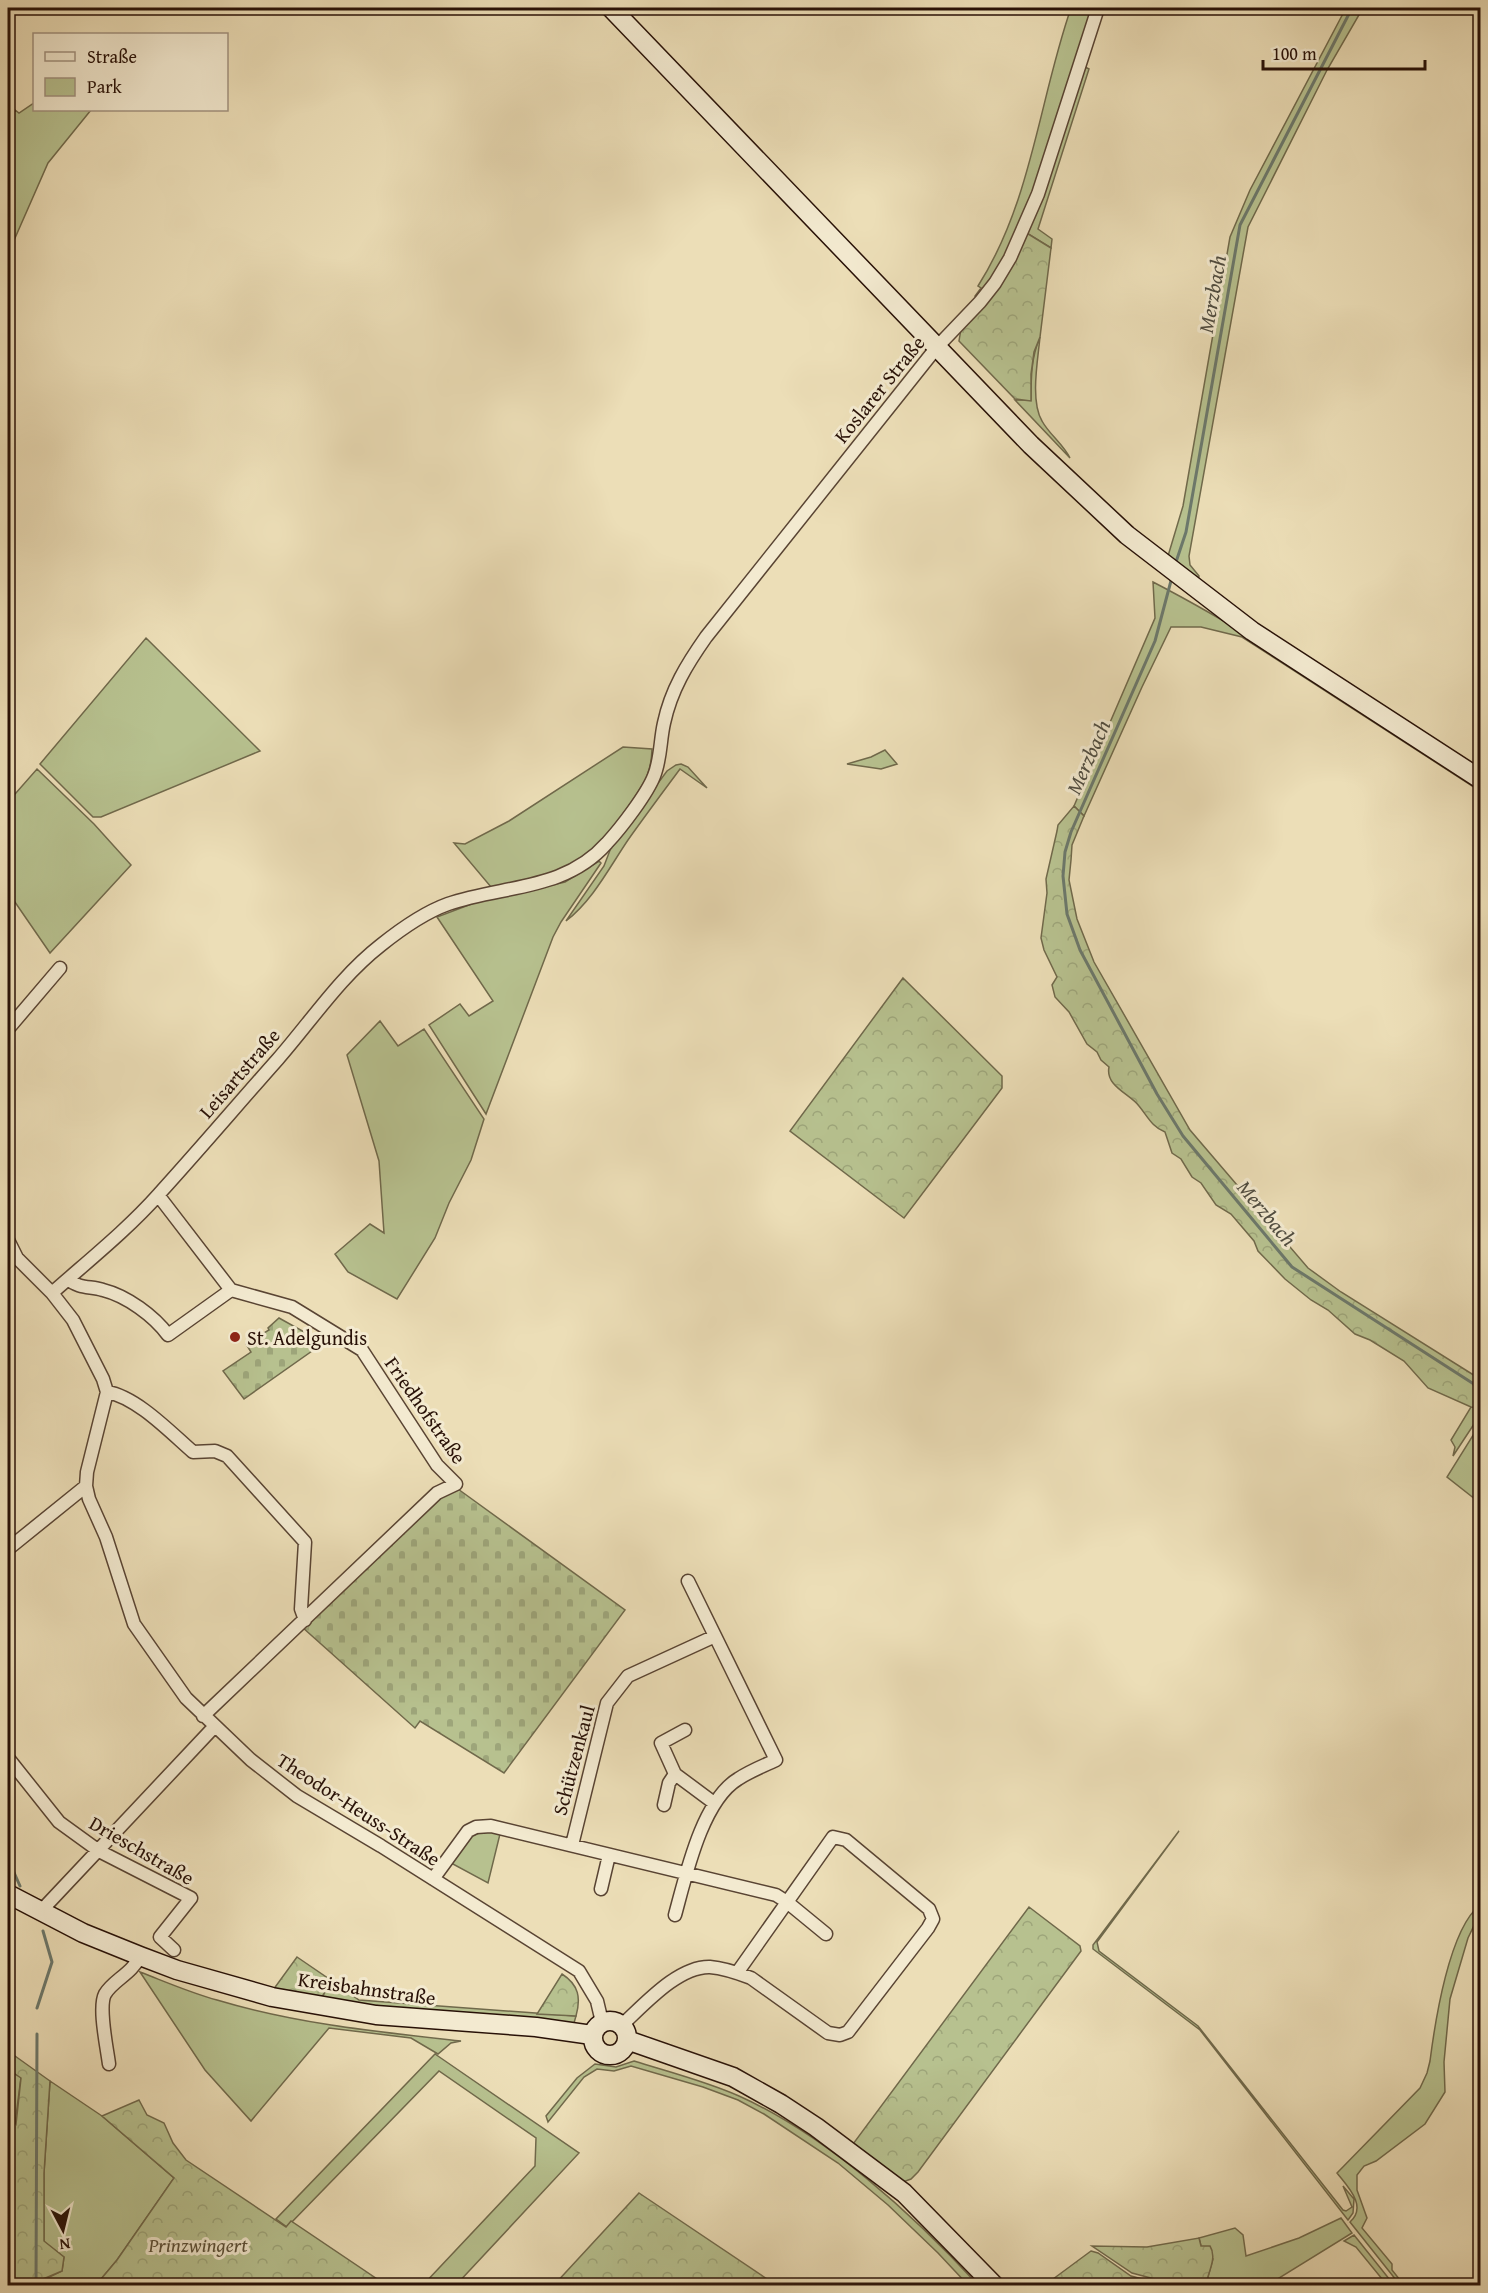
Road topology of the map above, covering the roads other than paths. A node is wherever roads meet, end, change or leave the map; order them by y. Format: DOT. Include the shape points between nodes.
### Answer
graph roads {
  1 [pos="611,8"];
  2 [pos="1098,8"];
  3 [pos="937,347"];
  4 [pos="655,775"];
  5 [pos="1480,779"];
  6 [pos="60,968"];
  7 [pos="8,1029"];
  8 [pos="158,1195"];
  9 [pos="9,1245"];
  10 [pos="68,1279"];
  11 [pos="231,1290"];
  12 [pos="52,1293"];
  13 [pos="107,1392"];
  14 [pos="86,1486"];
  15 [pos="8,1549"];
  16 [pos="688,1581"];
  17 [pos="305,1620"];
  18 [pos="713,1637"];
  19 [pos="203,1716"];
  20 [pos="214,1727"];
  21 [pos="685,1730"];
  22 [pos="8,1758"];
  23 [pos="675,1774"];
  24 [pos="714,1803"];
  25 [pos="664,1805"];
  26 [pos="572,1845"];
  27 [pos="99,1851"];
  28 [pos="609,1855"];
  29 [pos="687,1873"];
  30 [pos="433,1879"];
  31 [pos="601,1889"];
  32 [pos="8,1894"];
  33 [pos="788,1902"];
  34 [pos="41,1911"];
  35 [pos="675,1915"];
  36 [pos="826,1934"];
  37 [pos="174,1950"];
  38 [pos="140,1956"];
  39 [pos="737,1973"];
  40 [pos="597,2028"];
  41 [pos="625,2033"];
  42 [pos="109,2064"];
  43 [pos="995,2286"];
  1 -- 3 [label="main road"];
  2 -- 3 [label="street, Koslarer Straße" via="1038,194 1010,258 980,302"];
  3 -- 4 [label="street, Koslarer Straße" via="683,670 666,715"];
  3 -- 5 [label="main road" via="1079,492 1164,565 1252,631"];
  4 -- 8 [label="street, Leisartstraße" via="609,842 586,864 549,880 445,905 381,945 354,968"];
  6 -- 7 [label="street"];
  8 -- 10 [label="street, Leisartstraße"];
  8 -- 11 [label="street"];
  9 -- 12 [label="street"];
  10 -- 11 [label="street" via="76,1286 122,1297 161,1324 168,1335"];
  10 -- 12 [label="street, Leisartstraße"];
  11 -- 17 [label="street, Friedhofstraße" via="292,1307 362,1350 437,1465 456,1484 437,1493"];
  12 -- 13 [label="street" via="99,1367"];
  13 -- 14 [label="street, Theodor-Heuss-Straße"];
  13 -- 17 [label="street" via="147,1413 193,1452 215,1451 227,1456 305,1542 301,1610"];
  14 -- 15 [label="street"];
  14 -- 19 [label="street, Theodor-Heuss-Straße" via="134,1624"];
  16 -- 18 [label="street"];
  17 -- 19 [label="street, Friedhofstraße"];
  18 -- 24 [label="street" via="776,1760 737,1779"];
  18 -- 26 [label="street, Schützenkaul" via="628,1676 607,1703"];
  19 -- 20 [label="street, Theodor-Heuss-Straße"];
  20 -- 27 [label="street"];
  20 -- 30 [label="street, Theodor-Heuss-Straße" via="297,1796"];
  21 -- 23 [label="street" via="661,1743"];
  22 -- 27 [label="street, Drieschstraße" via="58,1822"];
  23 -- 24 [label="street"];
  23 -- 25 [label="street"];
  24 -- 29 [label="street"];
  26 -- 28 [label="street"];
  26 -- 30 [label="street" via="490,1826 476,1827 462,1838"];
  27 -- 34 [label="street"];
  27 -- 37 [label="street, Drieschstraße" via="191,1898 160,1937"];
  28 -- 29 [label="street"];
  28 -- 31 [label="street"];
  29 -- 33 [label="street" via="776,1895"];
  29 -- 35 [label="street"];
  30 -- 40 [label="street, Theodor-Heuss-Straße" via="579,1971 597,2001"];
  32 -- 34 [label="main road, Kreisbahnstraße"];
  33 -- 36 [label="street"];
  33 -- 39 [label="street"];
  33 -- 39 [label="street" via="833,1837 846,1840 928,1908 933,1918 849,2032 840,2036 828,2033 751,1978"];
  34 -- 38 [label="main road, Kreisbahnstraße"];
  38 -- 40 [label="main road, Kreisbahnstraße" via="220,1983 321,2007 376,2015"];
  38 -- 42 [label="street" via="136,1965 105,1994"];
  39 -- 41 [label="street" via="709,1967 680,1976 652,1998"];
  40 -- 41 [label="main road" via="613,2020"];
  40 -- 41 [label="main road" via="594,2045 607,2055 622,2050"];
  41 -- 43 [label="main road" via="734,2077 816,2127 904,2193"];
}
